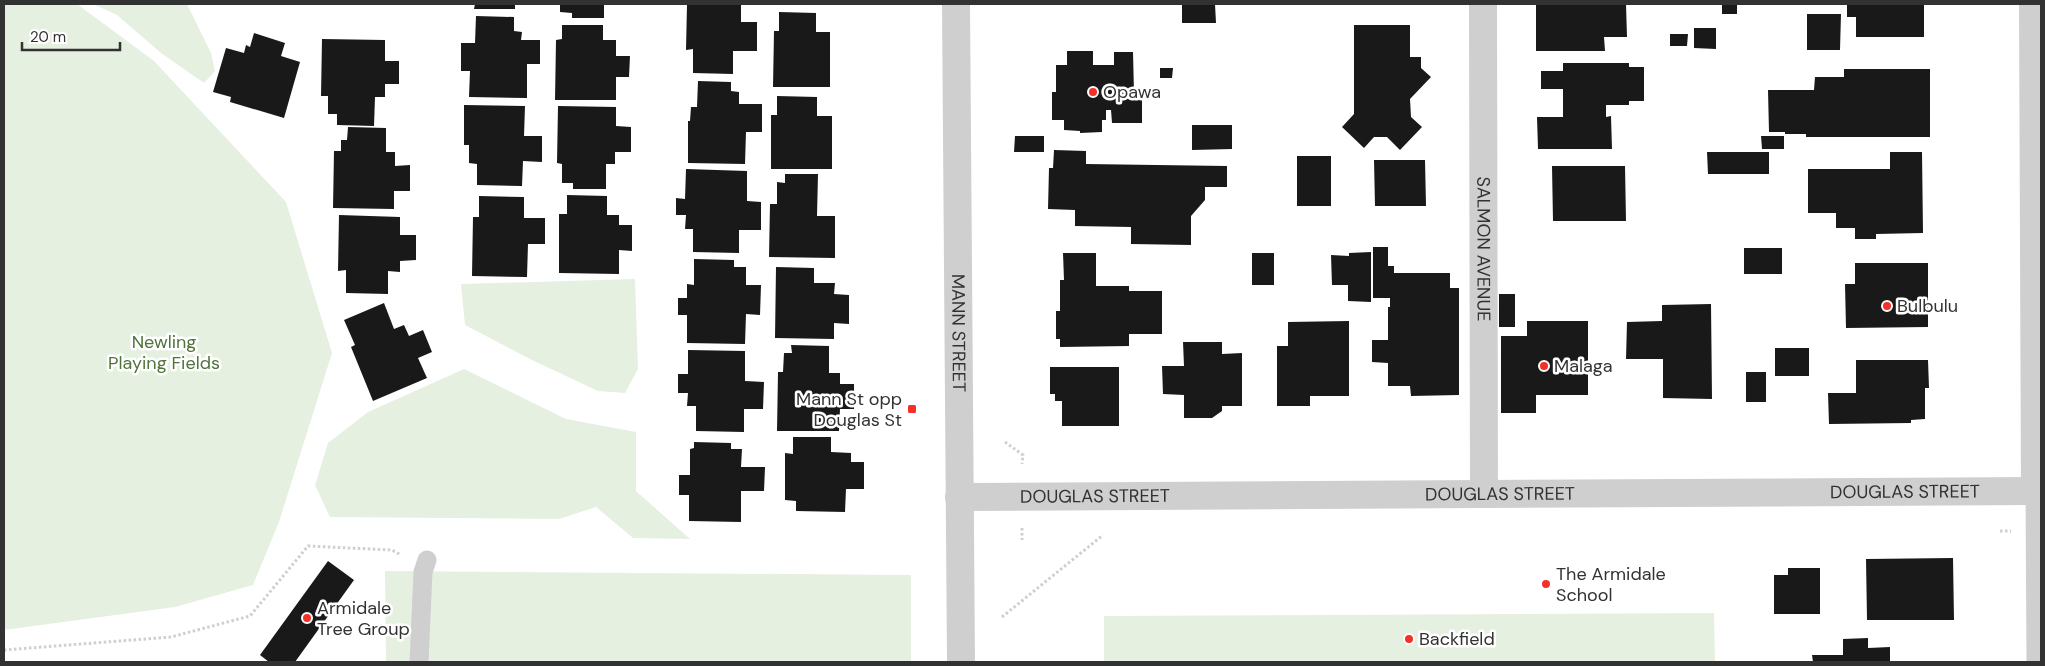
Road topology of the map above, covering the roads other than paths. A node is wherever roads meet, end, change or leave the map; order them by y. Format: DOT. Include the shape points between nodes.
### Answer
graph roads {
  1 [pos="956,4"];
  2 [pos="1483,4"];
  3 [pos="2033,4"];
  4 [pos="2038,491"];
  5 [pos="1484,494"];
  6 [pos="959,497"];
  7 [pos="427,560"];
  8 [pos="419,662"];
  9 [pos="961,662"];
  10 [pos="2036,662"];
  1 -- 6 [label="street, MANN STREET"];
  2 -- 5 [label="street, SALMON AVENUE"];
  3 -- 4 [label="street"];
  4 -- 5 [label="street, DOUGLAS STREET"];
  4 -- 10 [label="lane"];
  5 -- 6 [label="street, DOUGLAS STREET"];
  6 -- 9 [label="street, MANN STREET"];
  7 -- 8 [label="lane" via="423,572"];
}
